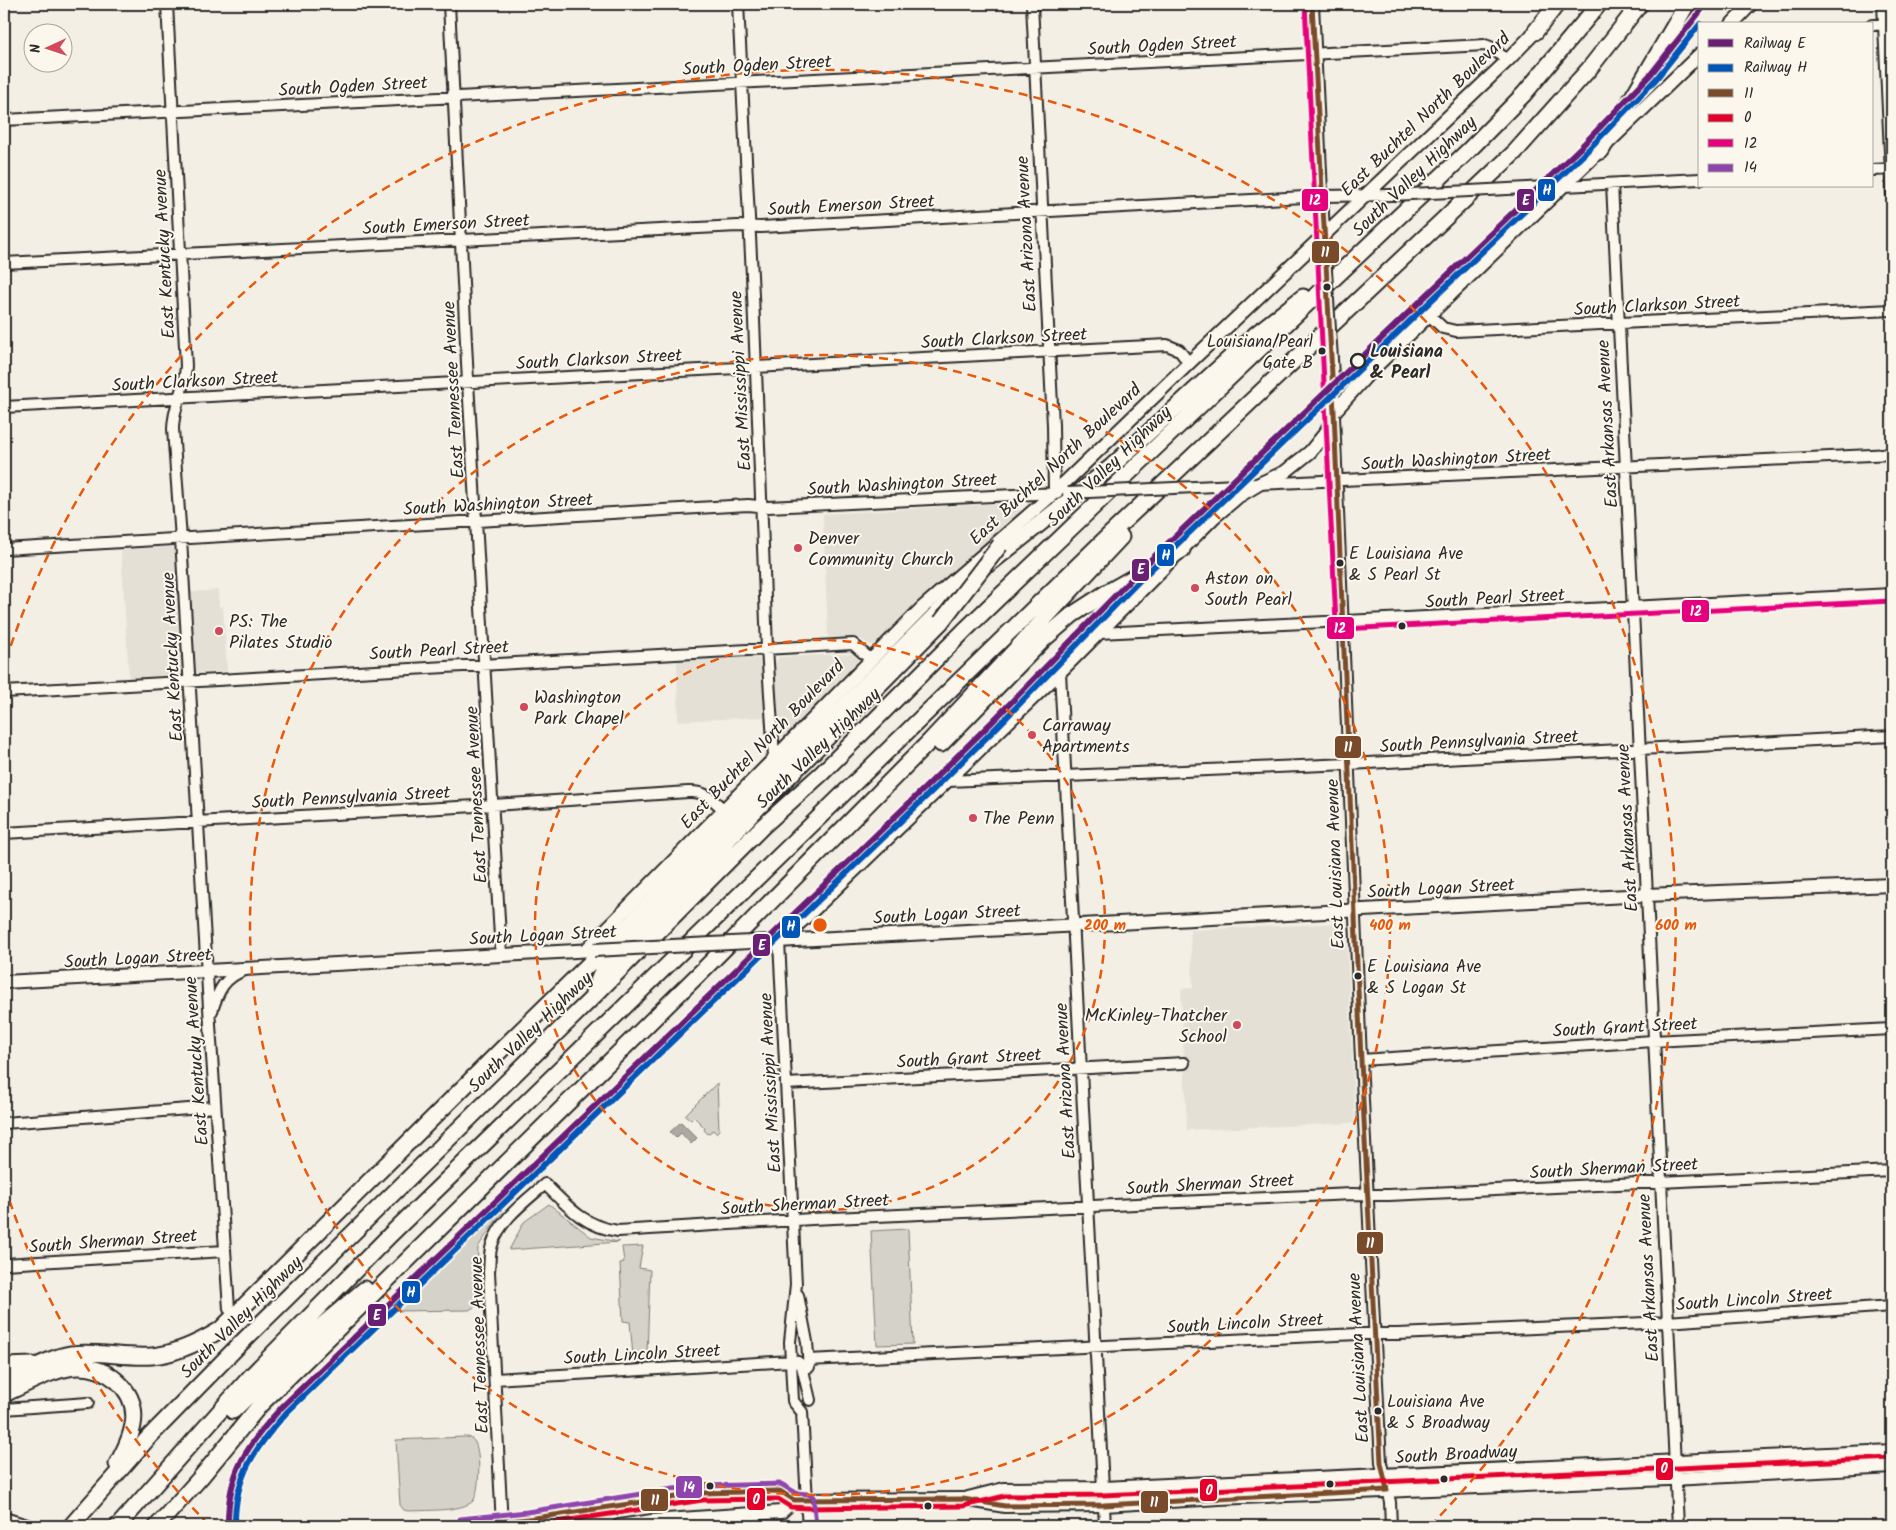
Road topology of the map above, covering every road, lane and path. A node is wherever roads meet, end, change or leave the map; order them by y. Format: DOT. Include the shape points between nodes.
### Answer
graph roads {
  1 [pos="167,4"];
  2 [pos="449,4"];
  3 [pos="738,4"];
  4 [pos="1032,4"];
  5 [pos="1312,4"];
  6 [pos="1551,4"];
  7 [pos="1558,4"];
  8 [pos="1599,4"];
  9 [pos="1640,4"];
  10 [pos="1688,4"];
  11 [pos="1751,4"];
  12 [pos="1883,4"];
  13 [pos="1734,22"];
  14 [pos="1888,24"];
  15 [pos="1874,25"];
  16 [pos="1535,32"];
  17 [pos="1315,53"];
  18 [pos="1698,56"];
  19 [pos="1507,61"];
  20 [pos="1034,69"];
  21 [pos="742,82"];
  22 [pos="454,97"];
  23 [pos="173,111"];
  24 [pos="4,120"];
  25 [pos="1601,151"];
  26 [pos="1892,169"];
  27 [pos="1874,170"];
  28 [pos="1698,179"];
  29 [pos="1612,184"];
  30 [pos="1563,186"];
  31 [pos="1367,194"];
  32 [pos="1892,195"];
  33 [pos="1322,196"];
  34 [pos="1041,211"];
  35 [pos="748,227"];
  36 [pos="1323,236"];
  37 [pos="462,239"];
  38 [pos="1375,240"];
  39 [pos="179,255"];
  40 [pos="4,263"];
  41 [pos="1892,310"];
  42 [pos="1430,314"];
  43 [pos="1619,323"];
  44 [pos="1049,352"];
  45 [pos="1189,363"];
  46 [pos="755,367"];
  47 [pos="468,382"];
  48 [pos="178,398"];
  49 [pos="4,407"];
  50 [pos="1334,412"];
  51 [pos="1211,440"];
  52 [pos="1892,454"];
  53 [pos="1626,467"];
  54 [pos="1336,481"];
  55 [pos="1258,484"];
  56 [pos="1054,493"];
  57 [pos="762,506"];
  58 [pos="477,522"];
  59 [pos="1014,529"];
  60 [pos="181,539"];
  61 [pos="4,549"];
  62 [pos="1182,550"];
  63 [pos="1892,594"];
  64 [pos="1632,608"];
  65 [pos="1342,622"];
  66 [pos="1099,633"];
  67 [pos="767,648"];
  68 [pos="870,659"];
  69 [pos="485,664"];
  70 [pos="1060,672"];
  71 [pos="190,681"];
  72 [pos="4,692"];
  73 [pos="1892,736"];
  74 [pos="1639,748"];
  75 [pos="774,757"];
  76 [pos="1349,764"];
  77 [pos="1065,777"];
  78 [pos="948,781"];
  79 [pos="493,806"];
  80 [pos="723,809"];
  81 [pos="198,822"];
  82 [pos="4,833"];
  83 [pos="1892,885"];
  84 [pos="1646,895"];
  85 [pos="1354,911"];
  86 [pos="1073,924"];
  87 [pos="776,941"];
  88 [pos="590,950"];
  89 [pos="502,954"];
  90 [pos="249,969"];
  91 [pos="704,969"];
  92 [pos="207,972"];
  93 [pos="4,982"];
  94 [pos="590,1000"];
  95 [pos="210,1019"];
  96 [pos="1892,1029"];
  97 [pos="1653,1041"];
  98 [pos="1361,1060"];
  99 [pos="1184,1063"];
  100 [pos="1081,1068"];
  101 [pos="786,1084"];
  102 [pos="215,1107"];
  103 [pos="4,1123"];
  104 [pos="1892,1172"];
  105 [pos="1660,1182"];
  106 [pos="545,1184"];
  107 [pos="475,1195"];
  108 [pos="1368,1195"];
  109 [pos="1088,1206"];
  110 [pos="793,1220"];
  111 [pos="225,1251"];
  112 [pos="4,1264"];
  113 [pos="796,1284"];
  114 [pos="1892,1306"];
  115 [pos="229,1309"];
  116 [pos="1667,1322"];
  117 [pos="1375,1334"];
  118 [pos="1096,1346"];
  119 [pos="808,1360"];
  120 [pos="791,1361"];
  121 [pos="42,1365"];
  122 [pos="4,1366"];
  123 [pos="494,1379"];
  124 [pos="4,1382"];
  125 [pos="4,1394"];
  126 [pos="810,1400"];
  127 [pos="88,1403"];
  128 [pos="4,1408"];
  129 [pos="802,1412"];
  130 [pos="1892,1451"];
  131 [pos="1892,1467"];
  132 [pos="1674,1471"];
  133 [pos="165,1475"];
  134 [pos="1385,1482"];
  135 [pos="1103,1488"];
  136 [pos="94,1499"];
  137 [pos="963,1499"];
  138 [pos="801,1501"];
  139 [pos="1104,1506"];
  140 [pos="4,1518"];
  141 [pos="502,1524"];
  142 [pos="652,1524"];
  143 [pos="27,1526"];
  144 [pos="71,1526"];
  145 [pos="118,1526"];
  146 [pos="156,1526"];
  147 [pos="461,1526"];
  148 [pos="619,1526"];
  149 [pos="809,1526"];
  150 [pos="1105,1526"];
  151 [pos="1391,1526"];
  152 [pos="1678,1526"];
  1 -- 23 [label="street, East Kentucky Avenue"];
  2 -- 22 [label="street, East Tennessee Avenue"];
  3 -- 21 [label="street, East Mississippi Avenue"];
  4 -- 20 [label="street, East Arizona Avenue"];
  5 -- 17 [label="main road, East Louisiana Avenue"];
  6 -- 16 [label="street"];
  7 -- 16 [label="highway"];
  8 -- 38 [label="highway, South Valley Highway" via="1524,94"];
  9 -- 51 [label="highway" via="1589,69 1515,152"];
  10 -- 25 [label="highway"];
  11 -- 13 [label="main road"];
  12 -- 14 [label="street"];
  14 -- 15 [label="street"];
  14 -- 26 [label="street"];
  16 -- 19 [label="main road, East Buchtel North Boulevard"];
  17 -- 19 [label="street, South Ogden Street" via="1485,45"];
  17 -- 20 [label="street, South Ogden Street"];
  17 -- 33 [label="main road, East Louisiana Avenue"];
  18 -- 25 [label="main road"];
  19 -- 31 [label="main road, East Buchtel North Boulevard"];
  20 -- 21 [label="street, South Ogden Street"];
  20 -- 34 [label="street, East Arizona Avenue"];
  21 -- 22 [label="street, South Ogden Street"];
  21 -- 35 [label="street, East Mississippi Avenue"];
  22 -- 23 [label="street, South Ogden Street"];
  22 -- 37 [label="street, East Tennessee Avenue"];
  23 -- 24 [label="street, South Ogden Street"];
  23 -- 39 [label="street, East Kentucky Avenue"];
  25 -- 30 [label="main road"];
  26 -- 27 [label="street"];
  26 -- 32 [label="street"];
  28 -- 29 [label="street, South Emerson Street"];
  29 -- 30 [label="street, South Emerson Street"];
  29 -- 43 [label="street, East Arkansas Avenue"];
  30 -- 31 [label="street, South Emerson Street, bridge"];
  30 -- 42 [label="main road"];
  31 -- 33 [label="street, South Emerson Street"];
  31 -- 36 [label="main road, East Buchtel North Boulevard"];
  33 -- 34 [label="street, South Emerson Street"];
  33 -- 36 [label="main road, East Louisiana Avenue"];
  34 -- 35 [label="street, South Emerson Street"];
  34 -- 44 [label="street, East Arizona Avenue"];
  35 -- 37 [label="street, South Emerson Street"];
  35 -- 46 [label="street, East Mississippi Avenue"];
  36 -- 45 [label="main road, East Buchtel North Boulevard"];
  36 -- 50 [label="main road, East Louisiana Avenue, bridge"];
  37 -- 39 [label="street, South Emerson Street"];
  37 -- 47 [label="street, East Tennessee Avenue"];
  38 -- 94 [label="highway, South Valley Highway" via="967,628"];
  38 -- 121 [label="highway" via="1256,334 1111,467 989,564 948,601 633,921 220,1330 168,1353 138,1356 80,1354 62,1356"];
  39 -- 40 [label="street, South Emerson Street"];
  39 -- 48 [label="street, East Kentucky Avenue" via="186,366"];
  41 -- 43 [label="street, South Clarkson Street"];
  42 -- 43 [label="street, South Clarkson Street" via="1443,328 1456,331"];
  42 -- 50 [label="main road"];
  43 -- 53 [label="street, East Arkansas Avenue"];
  44 -- 45 [label="street, South Clarkson Street" via="1167,345 1179,350"];
  44 -- 46 [label="street, South Clarkson Street"];
  44 -- 56 [label="street, East Arizona Avenue"];
  45 -- 56 [label="main road, East Buchtel North Boulevard"];
  46 -- 47 [label="street, South Clarkson Street"];
  46 -- 57 [label="street, East Mississippi Avenue"];
  47 -- 48 [label="street, South Clarkson Street"];
  47 -- 58 [label="street, East Tennessee Avenue"];
  48 -- 49 [label="street, South Clarkson Street"];
  48 -- 60 [label="street, East Kentucky Avenue" via="173,429"];
  50 -- 54 [label="street, East Louisiana Avenue"];
  50 -- 55 [label="main road" via="1327,431 1310,452 1285,472"];
  51 -- 91 [label="highway" via="930,741"];
  51 -- 133 [label="highway" via="1103,541 389,1236 251,1376"];
  52 -- 53 [label="street, South Washington Street"];
  53 -- 54 [label="street, South Washington Street"];
  53 -- 64 [label="street, East Arkansas Avenue"];
  54 -- 55 [label="street, South Washington Street"];
  54 -- 65 [label="street, East Louisiana Avenue"];
  55 -- 56 [label="street, South Washington Street, bridge"];
  55 -- 62 [label="main road" via="1233,501"];
  56 -- 57 [label="street, South Washington Street"];
  56 -- 59 [label="main road, East Buchtel North Boulevard"];
  57 -- 58 [label="street, South Washington Street"];
  57 -- 67 [label="street, East Mississippi Avenue"];
  58 -- 60 [label="street, South Washington Street"];
  58 -- 69 [label="street, East Tennessee Avenue"];
  59 -- 68 [label="main road, East Buchtel North Boulevard" via="922,608"];
  59 -- 94 [label="highway, bridge" via="941,622 602,971"];
  60 -- 61 [label="street, South Washington Street"];
  60 -- 71 [label="street, East Kentucky Avenue"];
  62 -- 66 [label="main road"];
  62 -- 91 [label="highway" via="1089,603 1059,625 865,821"];
  63 -- 64 [label="street, South Pearl Street"];
  64 -- 65 [label="street, South Pearl Street"];
  64 -- 74 [label="street, East Arkansas Avenue"];
  65 -- 66 [label="street, South Pearl Street"];
  65 -- 76 [label="street, East Louisiana Avenue"];
  66 -- 70 [label="main road"];
  67 -- 68 [label="street, South Pearl Street" via="853,644"];
  67 -- 69 [label="street, South Pearl Street"];
  67 -- 75 [label="street, East Mississippi Avenue"];
  68 -- 75 [label="main road, East Buchtel North Boulevard"];
  69 -- 71 [label="street, South Pearl Street"];
  69 -- 79 [label="street, East Tennessee Avenue"];
  70 -- 77 [label="street, East Arizona Avenue"];
  70 -- 78 [label="main road"];
  71 -- 72 [label="street, South Pearl Street"];
  71 -- 81 [label="street, East Kentucky Avenue"];
  73 -- 74 [label="street, South Pennsylvania Street"];
  74 -- 76 [label="street, South Pennsylvania Street"];
  74 -- 84 [label="street, East Arkansas Avenue"];
  75 -- 80 [label="main road, East Buchtel North Boulevard"];
  76 -- 77 [label="street, South Pennsylvania Street"];
  76 -- 85 [label="street, East Louisiana Avenue"];
  77 -- 78 [label="street, South Pennsylvania Street"];
  77 -- 86 [label="street, East Arizona Avenue"];
  78 -- 87 [label="main road" via="805,918"];
  79 -- 80 [label="street, South Pennsylvania Street" via="696,792 708,795"];
  79 -- 81 [label="street, South Pennsylvania Street"];
  79 -- 89 [label="street, East Tennessee Avenue"];
  80 -- 88 [label="main road, East Buchtel North Boulevard"];
  81 -- 82 [label="street, South Pennsylvania Street"];
  81 -- 92 [label="street, East Kentucky Avenue"];
  83 -- 84 [label="main road, South Logan Street"];
  84 -- 85 [label="main road, South Logan Street"];
  84 -- 97 [label="street, East Arkansas Avenue"];
  85 -- 86 [label="main road, South Logan Street"];
  85 -- 98 [label="street, East Louisiana Avenue"];
  86 -- 87 [label="main road, South Logan Street"];
  86 -- 100 [label="street, East Arizona Avenue"];
  87 -- 88 [label="main road, South Logan Street, bridge"];
  87 -- 101 [label="street, East Mississippi Avenue"];
  88 -- 89 [label="main road, South Logan Street"];
  89 -- 90 [label="main road, South Logan Street"];
  90 -- 92 [label="main road, South Logan Street"];
  90 -- 95 [label="street" via="224,982"];
  91 -- 107 [label="highway"];
  92 -- 93 [label="main road, South Logan Street"];
  92 -- 95 [label="street, East Kentucky Avenue"];
  94 -- 136 [label="highway, South Valley Highway" via="239,1345"];
  95 -- 102 [label="street, East Kentucky Avenue"];
  96 -- 97 [label="street, South Grant Street"];
  97 -- 98 [label="street, South Grant Street"];
  97 -- 105 [label="street, East Arkansas Avenue"];
  98 -- 108 [label="street, East Louisiana Avenue"];
  99 -- 100 [label="street, South Grant Street"];
  100 -- 101 [label="street, South Grant Street"];
  100 -- 109 [label="street, East Arizona Avenue"];
  101 -- 110 [label="street, East Mississippi Avenue"];
  102 -- 103 [label="street"];
  102 -- 111 [label="street, East Kentucky Avenue"];
  104 -- 105 [label="street, South Sherman Street"];
  105 -- 108 [label="street, South Sherman Street"];
  105 -- 116 [label="street, East Arkansas Avenue"];
  106 -- 110 [label="street, South Sherman Street" via="574,1213 609,1230"];
  106 -- 123 [label="street, East Tennessee Avenue" via="510,1217 492,1244 489,1272"];
  107 -- 133 [label="highway" via="306,1339"];
  107 -- 146 [label="highway" via="260,1405"];
  108 -- 109 [label="street, South Sherman Street"];
  108 -- 117 [label="street, East Louisiana Avenue"];
  109 -- 110 [label="street, South Sherman Street"];
  109 -- 118 [label="street, East Arizona Avenue"];
  110 -- 113 [label="street, East Mississippi Avenue"];
  111 -- 112 [label="street, South Sherman Street"];
  111 -- 115 [label="street, East Kentucky Avenue"];
  113 -- 119 [label="street, East Mississippi Avenue" via="808,1342"];
  113 -- 120 [label="street, East Mississippi Avenue"];
  114 -- 116 [label="street, South Lincoln Street"];
  116 -- 117 [label="street, South Lincoln Street"];
  116 -- 132 [label="street, East Arkansas Avenue"];
  117 -- 118 [label="street, South Lincoln Street"];
  117 -- 134 [label="street, East Louisiana Avenue" via="1381,1463"];
  118 -- 119 [label="street, South Lincoln Street"];
  118 -- 135 [label="street, East Arizona Avenue"];
  119 -- 126 [label="street, East Mississippi Avenue"];
  120 -- 123 [label="street, South Lincoln Street"];
  120 -- 126 [label="street" via="802,1366"];
  120 -- 129 [label="street, East Mississippi Avenue" via="793,1401"];
  121 -- 122 [label="highway"];
  121 -- 124 [label="highway"];
  123 -- 141 [label="street, East Tennessee Avenue"];
  125 -- 136 [label="highway" via="79,1367 102,1372 130,1394 134,1415 130,1438"];
  126 -- 129 [label="street"];
  127 -- 128 [label="street"];
  129 -- 138 [label="street, East Mississippi Avenue"];
  130 -- 132 [label="main road, South Broadway"];
  131 -- 132 [label="main road, South Broadway"];
  132 -- 134 [label="main road, South Broadway"];
  132 -- 152 [label="street, East Arkansas Avenue"];
  133 -- 145 [label="highway"];
  134 -- 135 [label="main road, South Broadway"];
  134 -- 139 [label="main road, South Broadway"];
  134 -- 151 [label="street, East Louisiana Avenue"];
  135 -- 137 [label="main road, South Broadway" via="1004,1488"];
  135 -- 139 [label="street, East Arizona Avenue"];
  136 -- 144 [label="highway, South Valley Highway"];
  137 -- 138 [label="main road, South Broadway"];
  137 -- 139 [label="main road, South Broadway" via="1005,1506"];
  138 -- 141 [label="main road, South Broadway" via="780,1491 703,1493"];
  138 -- 142 [label="main road" via="781,1512"];
  138 -- 149 [label="main road"];
  139 -- 150 [label="street, East Arizona Avenue"];
  140 -- 143 [label="main road"];
  141 -- 147 [label="main road, South Broadway"];
  142 -- 148 [label="main road"];
}
